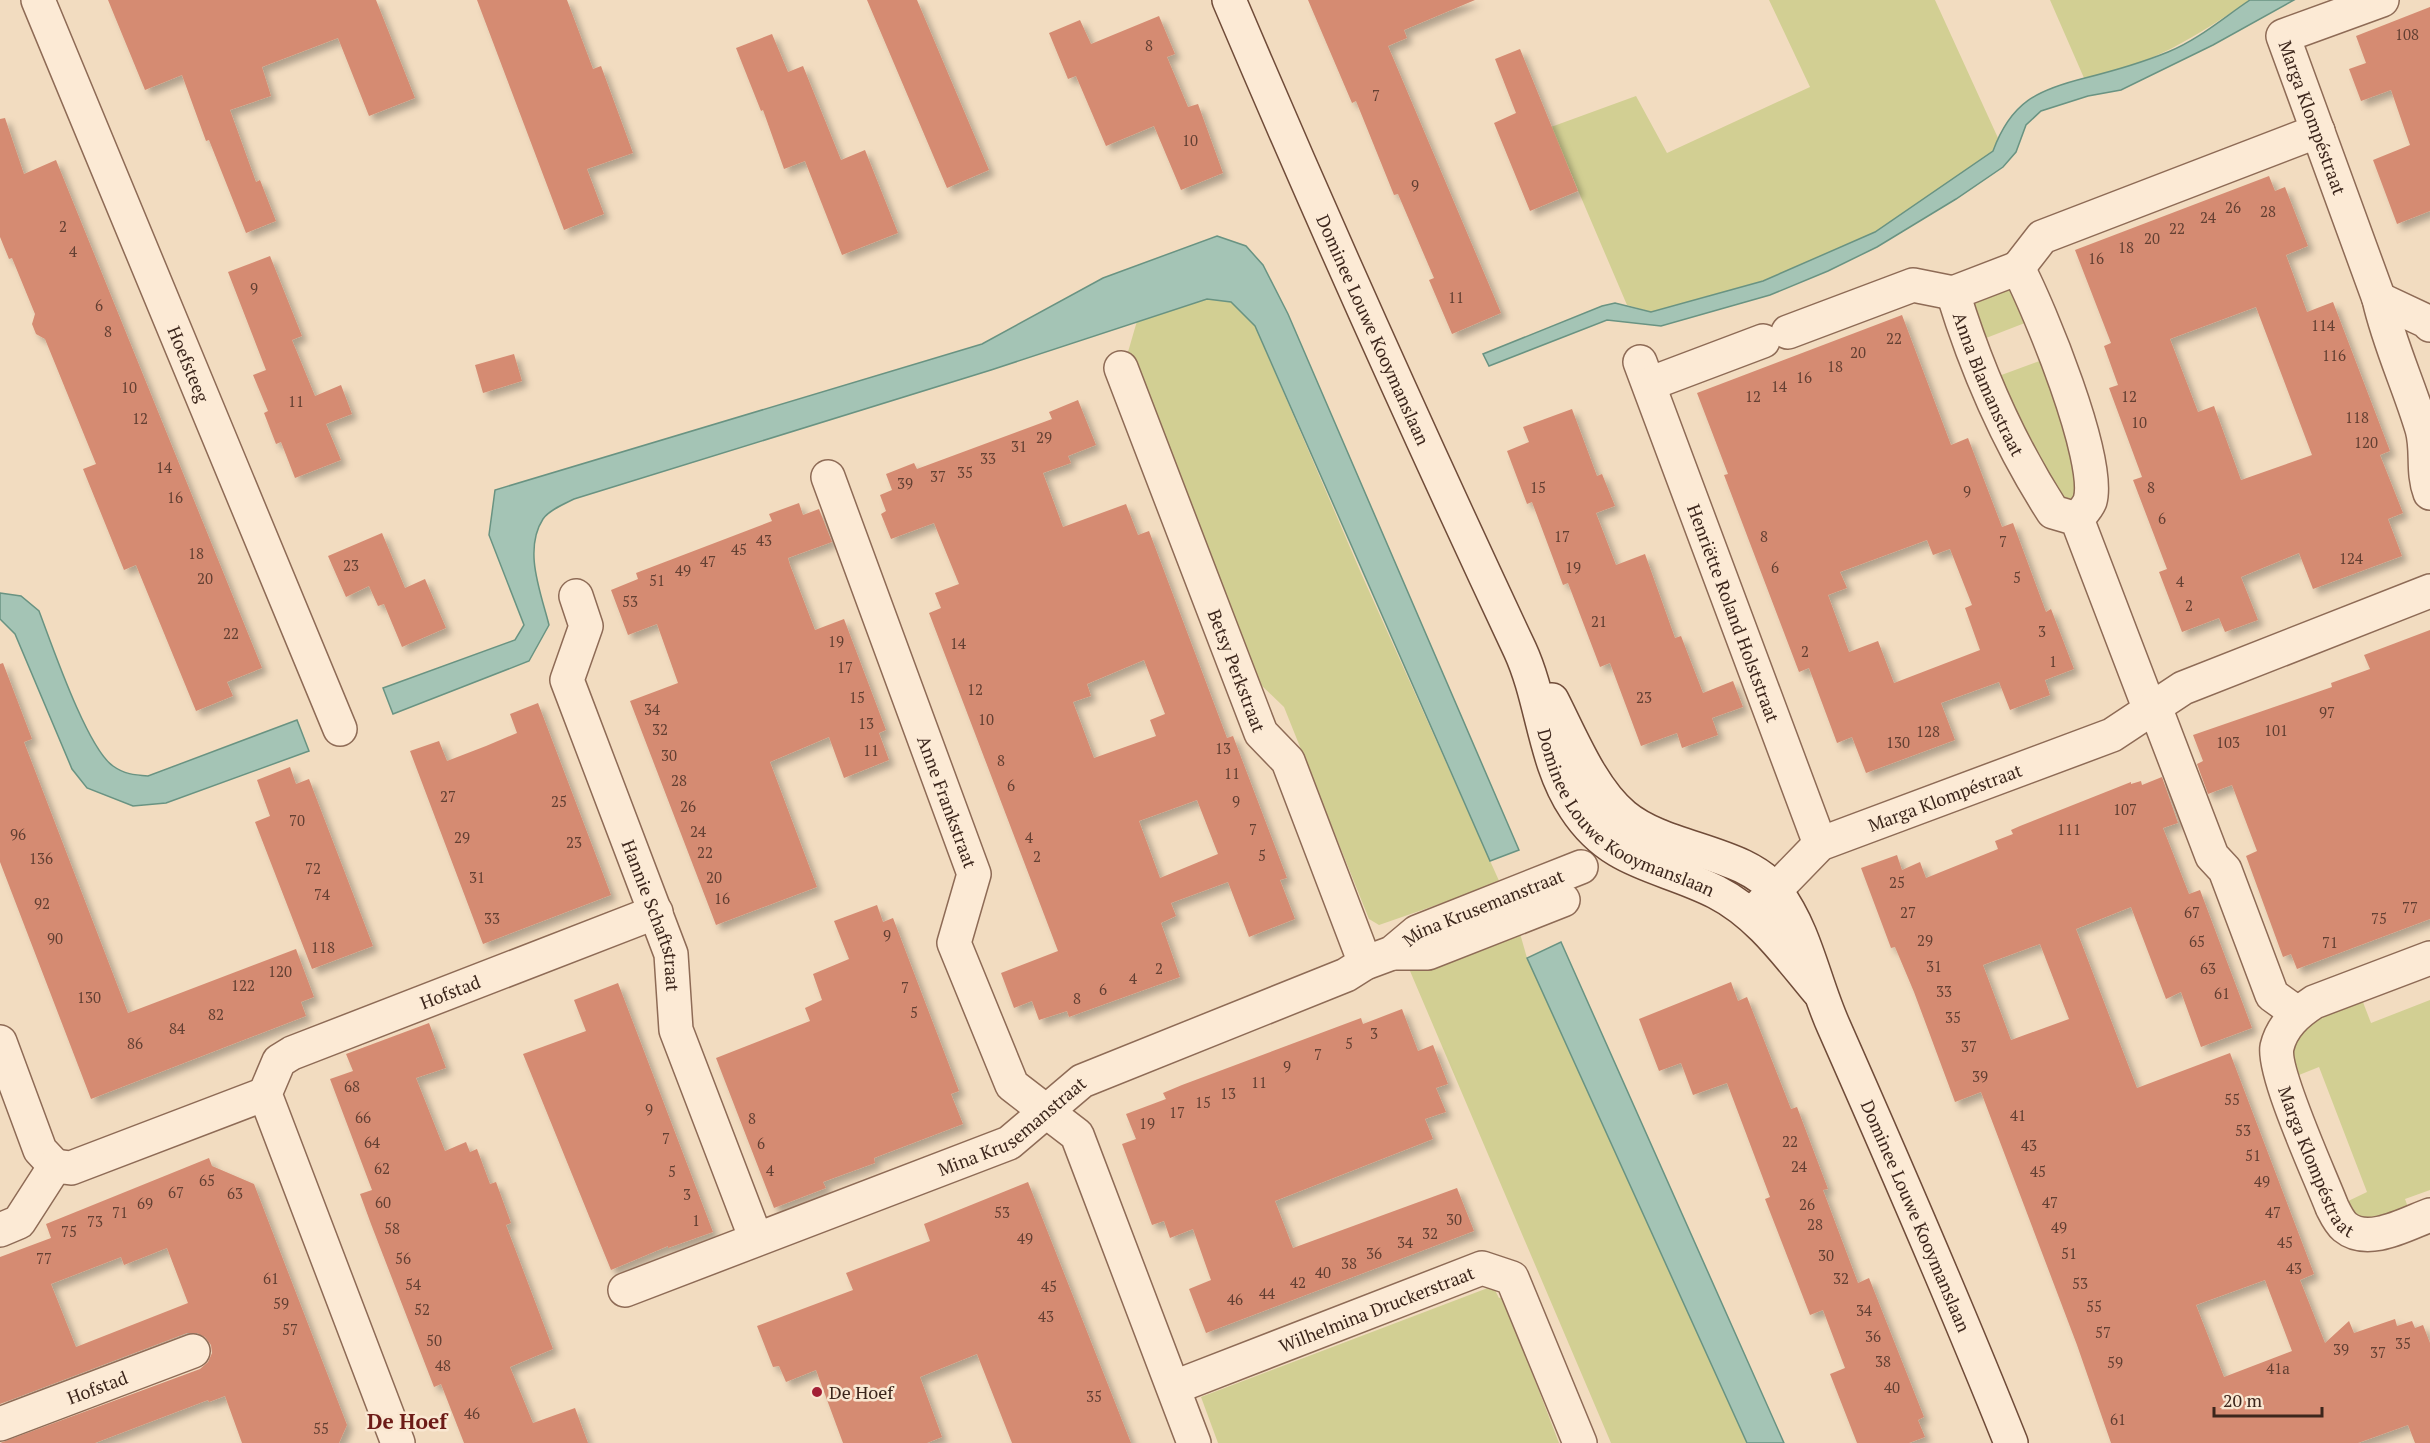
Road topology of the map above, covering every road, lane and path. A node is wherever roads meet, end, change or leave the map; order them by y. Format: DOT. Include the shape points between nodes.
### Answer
graph roads {
  1 [pos="38,0"];
  2 [pos="1229,0"];
  3 [pos="2382,0"];
  4 [pos="2318,131"];
  5 [pos="2018,268"];
  6 [pos="1953,293"];
  7 [pos="2379,298"];
  8 [pos="2430,325"];
  9 [pos="1121,368"];
  10 [pos="828,477"];
  11 [pos="2430,493"];
  12 [pos="2077,519"];
  13 [pos="2430,591"];
  14 [pos="576,596"];
  15 [pos="1523,656"];
  16 [pos="2153,708"];
  17 [pos="340,729"];
  18 [pos="1623,816"];
  19 [pos="1602,842"];
  20 [pos="1820,844"];
  21 [pos="1775,889"];
  22 [pos="656,912"];
  23 [pos="1752,914"];
  24 [pos="1378,958"];
  25 [pos="2430,958"];
  26 [pos="1818,991"];
  27 [pos="2297,1013"];
  28 [pos="0,1042"];
  29 [pos="265,1094"];
  30 [pos="1047,1111"];
  31 [pos="55,1166"];
  32 [pos="2430,1215"];
  33 [pos="0,1230"];
  34 [pos="756,1239"];
  35 [pos="626,1290"];
  36 [pos="194,1351"];
  37 [pos="1175,1387"];
  38 [pos="0,1424"];
  39 [pos="399,1443"];
  40 [pos="1194,1443"];
  41 [pos="1580,1443"];
  42 [pos="2011,1443"];
  1 -- 17 [label="street, Hoefsteeg"];
  2 -- 15 [label="street, Dominee Louwe Kooymanslaan" via="1414,424"];
  3 -- 4 [label="street, Marga Klompéstraat" via="2283,36"];
  4 -- 5 [label="street" via="2042,237"];
  4 -- 7 [label="street, Marga Klompéstraat"];
  5 -- 6 [label="street, Anna Blamanstraat"];
  5 -- 12 [label="street" via="2063,375 2086,453 2092,485 2090,502"];
  6 -- 12 [label="street, Anna Blamanstraat" via="1993,404 2029,475 2053,512"];
  6 -- 20 [label="street, Henriëtte Roland Holststraat" via="1913,285 1775,337 1644,373"];
  7 -- 8 [label="street"];
  7 -- 11 [label="street, Marga Klompéstraat" via="2386,334 2423,432 2425,480"];
  9 -- 24 [label="street, Betsy Perkstraat" via="1261,733 1288,760"];
  10 -- 30 [label="street, Anne Frankstraat" via="974,874 954,943 1011,1085"];
  12 -- 16 [label="street"];
  13 -- 16 [label="street, Marga Klompéstraat" via="2183,688"];
  14 -- 22 [label="street, Hannie Schaftstraat" via="586,626 567,680"];
  15 -- 18 [label="street, Dominee Louwe Kooymanslaan" via="1600,790"];
  15 -- 19 [label="street, Dominee Louwe Kooymanslaan" via="1562,779 1574,807"];
  16 -- 20 [label="street, Marga Klompéstraat" via="2112,735"];
  16 -- 27 [label="street" via="2212,856 2225,870 2272,996"];
  18 -- 19 [label="street, Mina Krusemanstraat"];
  18 -- 21 [label="street, Dominee Louwe Kooymanslaan" via="1654,836 1743,866"];
  19 -- 23 [label="street, Dominee Louwe Kooymanslaan" via="1635,860 1716,892"];
  19 -- 24 [label="street, Mina Krusemanstraat" via="1581,867 1566,899 1428,953"];
  20 -- 21 [label="street, Marga Klompéstraat"];
  21 -- 23 [label="street, Marga Klompéstraat"];
  21 -- 26 [label="street, Dominee Louwe Kooymanslaan" via="1799,930"];
  22 -- 29 [label="street, Hofstad" via="292,1053 279,1061"];
  22 -- 34 [label="street, Hannie Schaftstraat" via="671,954 676,1030"];
  23 -- 26 [label="street, Dominee Louwe Kooymanslaan"];
  24 -- 30 [label="street, Mina Krusemanstraat" via="1346,975 1082,1081"];
  25 -- 27 [label="street, Marga Klompéstraat" via="2314,1002"];
  26 -- 42 [label="street, Dominee Louwe Kooymanslaan" via="1940,1267"];
  27 -- 32 [label="street, Marga Klompéstraat" via="2283,1032 2277,1050 2282,1077 2343,1226 2357,1233 2382,1233"];
  28 -- 31 [label="street" via="40,1150"];
  29 -- 31 [label="street" via="70,1168"];
  29 -- 39 [label="street"];
  30 -- 34 [label="street, Mina Krusemanstraat" via="1008,1143"];
  30 -- 37 [label="street" via="1077,1135"];
  31 -- 33 [label="street" via="20,1222"];
  34 -- 35 [label="street, Mina Krusemanstraat"];
  36 -- 38 [label="street, Hofstad"];
  37 -- 40 [label="street"];
  37 -- 41 [label="street, Wilhelmina Druckerstraat" via="1482,1268 1512,1278"];
}
